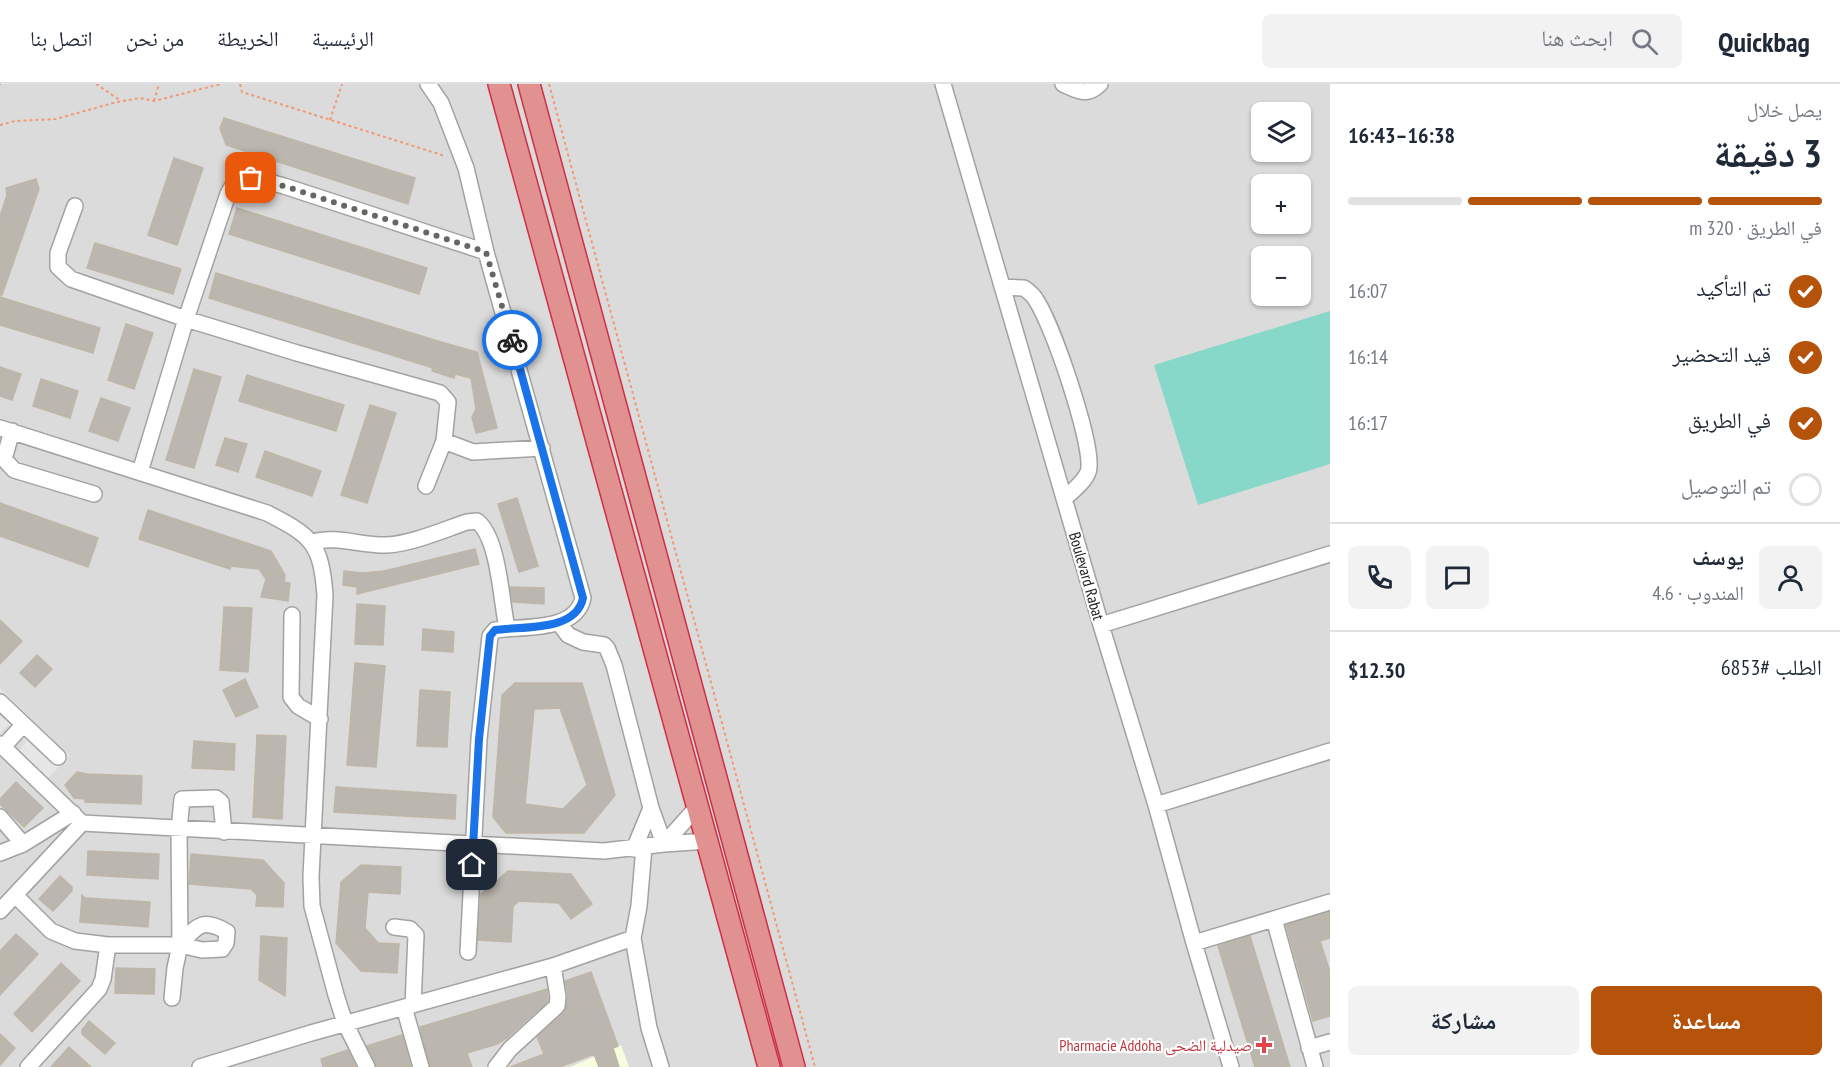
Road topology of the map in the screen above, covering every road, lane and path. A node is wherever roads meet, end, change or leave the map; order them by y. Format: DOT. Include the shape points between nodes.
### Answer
graph roads {
  1 [pos="96,84"];
  2 [pos="159,84"];
  3 [pos="221,84"];
  4 [pos="240,84"];
  5 [pos="342,84"];
  6 [pos="428,84"];
  7 [pos="499,84"];
  8 [pos="529,84"];
  9 [pos="549,84"];
  10 [pos="943,84"];
  11 [pos="1063,84"];
  12 [pos="1100,84"];
  13 [pos="154,101"];
  14 [pos="122,102"];
  15 [pos="330,120"];
  16 [pos="0,125"];
  17 [pos="464,161"];
  18 [pos="75,206"];
  19 [pos="486,252"];
  20 [pos="1002,287"];
  21 [pos="186,319"];
  22 [pos="6,429"];
  23 [pos="444,441"];
  24 [pos="542,448"];
  25 [pos="140,472"];
  26 [pos="426,486"];
  27 [pos="94,494"];
  28 [pos="1064,499"];
  29 [pos="313,542"];
  30 [pos="1330,554"];
  31 [pos="292,615"];
  32 [pos="559,623"];
  33 [pos="1101,625"];
  34 [pos="507,628"];
  35 [pos="0,702"];
  36 [pos="320,719"];
  37 [pos="23,725"];
  38 [pos="2,746"];
  39 [pos="1330,752"];
  40 [pos="58,758"];
  41 [pos="1156,805"];
  42 [pos="698,806"];
  43 [pos="651,808"];
  44 [pos="0,818"];
  45 [pos="77,818"];
  46 [pos="179,830"];
  47 [pos="224,832"];
  48 [pos="314,835"];
  49 [pos="708,841"];
  50 [pos="664,843"];
  51 [pos="23,844"];
  52 [pos="474,844"];
  53 [pos="639,848"];
  54 [pos="0,853"];
  55 [pos="15,895"];
  56 [pos="1330,902"];
  57 [pos="0,911"];
  58 [pos="1274,919"];
  59 [pos="394,927"];
  60 [pos="633,938"];
  61 [pos="1194,943"];
  62 [pos="108,945"];
  63 [pos="180,945"];
  64 [pos="468,952"];
  65 [pos="553,966"];
  66 [pos="172,998"];
  67 [pos="408,1006"];
  68 [pos="345,1023"];
  69 [pos="1330,1042"];
  70 [pos="1309,1048"];
  71 [pos="28,1067"];
  72 [pos="200,1067"];
  73 [pos="367,1067"];
  74 [pos="421,1067"];
  75 [pos="496,1067"];
  76 [pos="661,1067"];
  77 [pos="769,1067"];
  78 [pos="794,1067"];
  79 [pos="815,1067"];
  80 [pos="1231,1067"];
  81 [pos="1315,1067"];
  1 -- 14 [label="path"];
  2 -- 13 [label="path"];
  3 -- 13 [label="path"];
  4 -- 15 [label="path" via="242,92"];
  5 -- 15 [label="path"];
  6 -- 17 [label="street" via="441,103"];
  7 -- 42 [label="highway"];
  8 -- 78 [label="highway"];
  9 -- 79 [label="path"];
  10 -- 20 [label="street, Boulevard Rabat"];
  11 -- 12 [label="street" via="1088,93"];
  13 -- 14 [label="path" via="140,98"];
  14 -- 16 [label="path" via="56,119"];
  15 -- 17 [label="path"];
  17 -- 19 [label="street"];
  18 -- 21 [label="street" via="57,258 64,274"];
  19 -- 21 [label="street" via="284,186 243,178 231,186"];
  19 -- 24 [label="street"];
  20 -- 28 [label="street, Boulevard Rabat"];
  20 -- 28 [label="street" via="1024,288 1035,297 1056,341 1086,439 1089,469"];
  21 -- 23 [label="street" via="440,393 448,402"];
  21 -- 25 [label="street"];
  22 -- 25 [label="street"];
  22 -- 27 [label="street" via="4,459 14,470"];
  23 -- 24 [label="street" via="473,452"];
  23 -- 26 [label="street"];
  24 -- 32 [label="street" via="583,598 573,618"];
  25 -- 29 [label="street" via="267,513"];
  28 -- 33 [label="street, Boulevard Rabat"];
  29 -- 34 [label="street" via="387,545 477,521 489,538 496,561"];
  29 -- 36 [label="street" via="325,595"];
  30 -- 33 [label="street"];
  31 -- 36 [label="street" via="291,697"];
  32 -- 34 [label="street"];
  32 -- 43 [label="street" via="568,635 607,648"];
  33 -- 41 [label="street, Boulevard Rabat"];
  34 -- 52 [label="street" via="495,630 488,647"];
  35 -- 37 [label="street"];
  36 -- 48 [label="street"];
  37 -- 38 [label="street"];
  37 -- 40 [label="street"];
  38 -- 45 [label="street"];
  39 -- 41 [label="street"];
  41 -- 61 [label="street, Boulevard Rabat"];
  42 -- 49 [label="highway"];
  42 -- 50 [label="street"];
  43 -- 50 [label="street"];
  43 -- 53 [label="street"];
  44 -- 51 [label="street"];
  45 -- 46 [label="street"];
  45 -- 51 [label="street"];
  45 -- 55 [label="street"];
  46 -- 47 [label="street"];
  46 -- 47 [label="street" via="182,799 216,798 221,802"];
  46 -- 63 [label="street"];
  47 -- 48 [label="street"];
  48 -- 52 [label="street"];
  48 -- 68 [label="street" via="312,906"];
  49 -- 50 [label="street"];
  49 -- 77 [label="highway"];
  50 -- 53 [label="street"];
  51 -- 54 [label="street"];
  52 -- 53 [label="street" via="604,852"];
  52 -- 64 [label="street"];
  53 -- 60 [label="street" via="639,906"];
  55 -- 57 [label="street"];
  55 -- 62 [label="street" via="51,931 75,941"];
  56 -- 58 [label="street"];
  58 -- 61 [label="street"];
  58 -- 70 [label="street"];
  59 -- 67 [label="street" via="410,929 416,935"];
  60 -- 65 [label="street"];
  60 -- 76 [label="street" via="649,1028"];
  61 -- 80 [label="street, Boulevard Rabat"];
  62 -- 63 [label="street"];
  62 -- 71 [label="street" via="99,989"];
  63 -- 66 [label="street"];
  65 -- 67 [label="street"];
  65 -- 75 [label="street" via="557,1006"];
  67 -- 68 [label="street"];
  67 -- 74 [label="street"];
  68 -- 72 [label="street"];
  68 -- 73 [label="street"];
  69 -- 70 [label="street"];
  70 -- 81 [label="street"];
}
